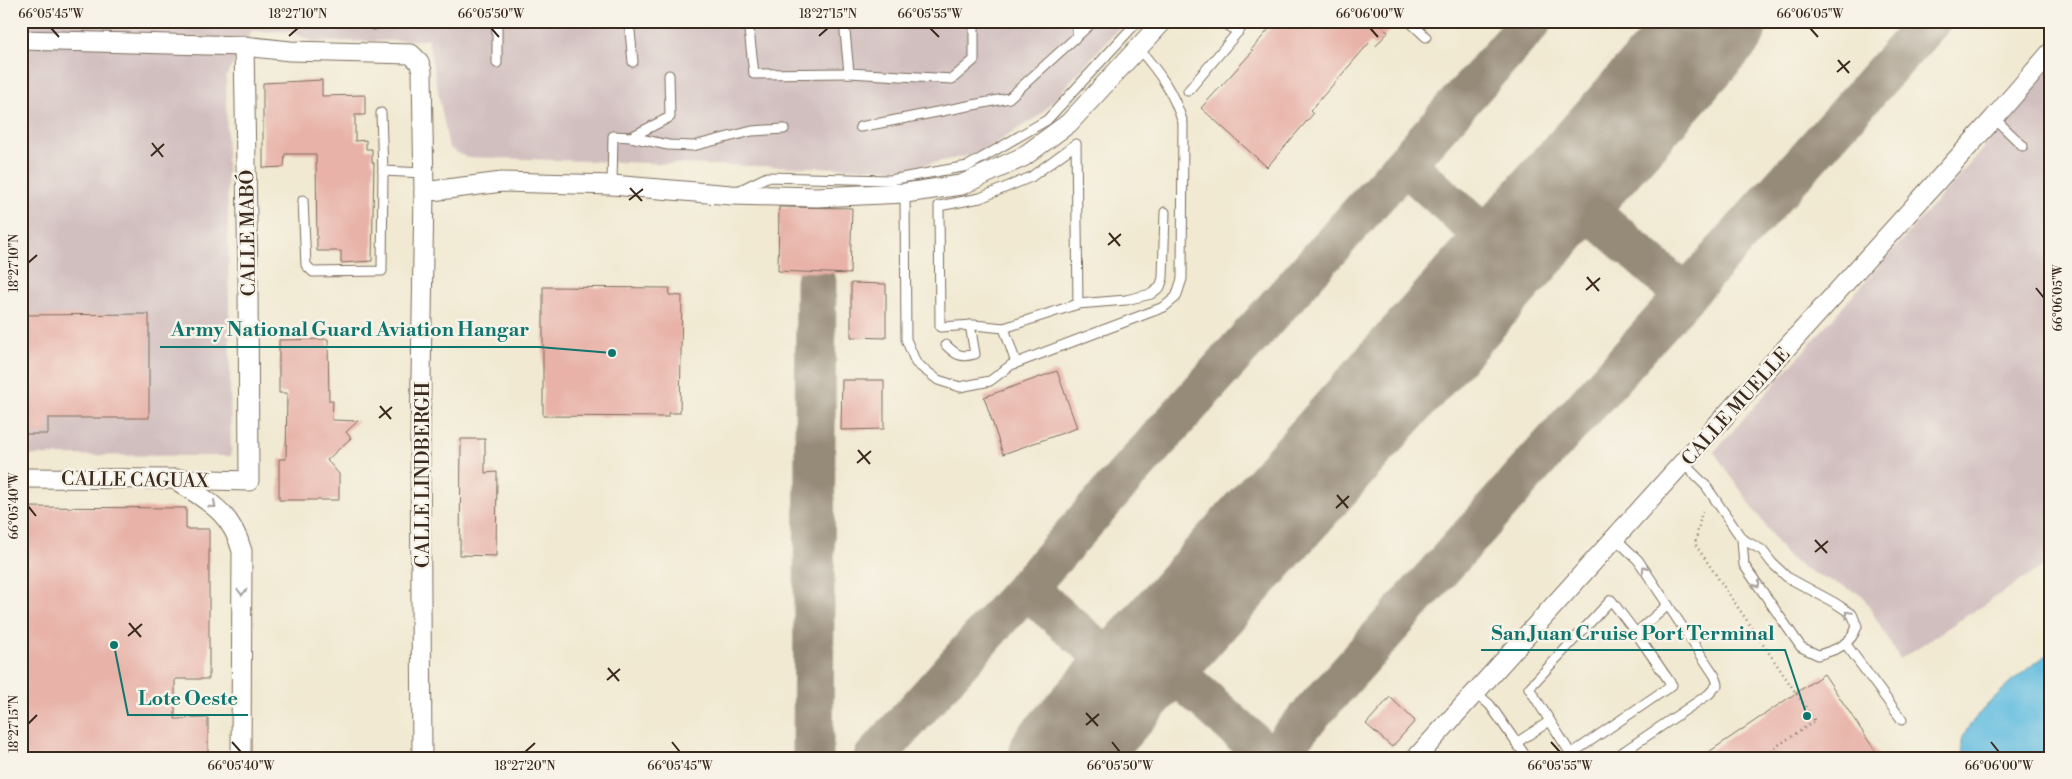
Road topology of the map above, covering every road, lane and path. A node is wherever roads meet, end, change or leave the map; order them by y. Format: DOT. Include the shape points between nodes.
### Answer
graph roads {
  1 [pos="497,21"];
  2 [pos="630,21"];
  3 [pos="748,21"];
  4 [pos="844,21"];
  5 [pos="974,21"];
  6 [pos="1077,21"];
  7 [pos="1094,21"];
  8 [pos="1138,21"];
  9 [pos="1163,21"];
  10 [pos="1220,21"];
  11 [pos="1247,21"];
  12 [pos="1408,21"];
  13 [pos="1238,32"];
  14 [pos="1078,36"];
  15 [pos="1426,37"];
  16 [pos="21,40"];
  17 [pos="244,46"];
  18 [pos="1138,48"];
  19 [pos="2051,52"];
  20 [pos="634,62"];
  21 [pos="497,63"];
  22 [pos="849,74"];
  23 [pos="668,75"];
  24 [pos="1188,91"];
  25 [pos="381,113"];
  26 [pos="1994,118"];
  27 [pos="860,127"];
  28 [pos="784,129"];
  29 [pos="631,138"];
  30 [pos="2023,146"];
  31 [pos="383,171"];
  32 [pos="424,173"];
  33 [pos="612,185"];
  34 [pos="424,192"];
  35 [pos="905,193"];
  36 [pos="731,195"];
  37 [pos="303,200"];
  38 [pos="1165,212"];
  39 [pos="1078,304"];
  40 [pos="970,325"];
  41 [pos="1004,328"];
  42 [pos="946,345"];
  43 [pos="1016,363"];
  44 [pos="1683,463"];
  45 [pos="21,478"];
  46 [pos="173,478"];
  47 [pos="249,481"];
  48 [pos="1702,510"];
  49 [pos="1615,538"];
  50 [pos="1742,539"];
  51 [pos="1668,605"];
  52 [pos="1636,633"];
  53 [pos="1845,643"];
  54 [pos="1474,692"];
  55 [pos="1902,720"];
  56 [pos="1550,721"];
  57 [pos="1516,743"];
  58 [pos="241,758"];
  59 [pos="422,758"];
  60 [pos="1416,758"];
  61 [pos="1527,758"];
  62 [pos="1614,758"];
  63 [pos="1759,758"];
  1 -- 21 [label="lane"];
  2 -- 20 [label="lane"];
  3 -- 22 [label="lane" via="754,74"];
  4 -- 22 [label="lane"];
  5 -- 22 [label="lane" via="974,60 952,79"];
  6 -- 14 [label="lane"];
  7 -- 14 [label="lane"];
  8 -- 36 [label="lane" via="1047,120 968,166 890,180 766,177"];
  9 -- 18 [label="street"];
  10 -- 13 [label="lane"];
  11 -- 13 [label="lane"];
  12 -- 15 [label="lane"];
  13 -- 24 [label="lane"];
  14 -- 27 [label="lane" via="1009,98"];
  16 -- 17 [label="street"];
  17 -- 32 [label="street, CALLE LINDBERGH" via="290,51 411,54 422,71"];
  17 -- 47 [label="street, CALLE MABÓ"];
  18 -- 35 [label="street" via="1069,123 1023,158 961,185"];
  18 -- 43 [label="lane" via="1166,82 1183,123 1182,279 1176,297 1164,307"];
  19 -- 26 [label="street, CALLE MUELLE"];
  23 -- 29 [label="lane" via="670,117"];
  25 -- 31 [label="lane"];
  26 -- 30 [label="lane"];
  26 -- 44 [label="street, CALLE MUELLE"];
  28 -- 29 [label="lane" via="752,132 693,146"];
  29 -- 33 [label="lane" via="613,136"];
  31 -- 32 [label="lane"];
  31 -- 37 [label="lane" via="382,270 313,272 306,265"];
  32 -- 34 [label="street, CALLE LINDBERGH"];
  33 -- 34 [label="street" via="502,182"];
  33 -- 36 [label="street"];
  34 -- 59 [label="street, CALLE LINDBERGH" via="420,441"];
  35 -- 36 [label="street" via="817,197"];
  35 -- 43 [label="lane" via="906,339 916,363 938,380 960,387 990,381"];
  38 -- 39 [label="lane" via="1164,278 1160,287 1151,294 1126,300"];
  39 -- 40 [label="lane" via="1076,144 1031,177 980,198 939,206 940,328"];
  39 -- 41 [label="lane"];
  40 -- 41 [label="lane"];
  40 -- 42 [label="lane" via="976,354 965,358"];
  41 -- 43 [label="lane"];
  44 -- 49 [label="street, CALLE MUELLE"];
  44 -- 50 [label="lane" via="1706,486"];
  45 -- 46 [label="street, CALLE CAGUAX"];
  46 -- 47 [label="street, CALLE CAGUAX"];
  46 -- 58 [label="street, one-way" via="229,520 242,551"];
  48 -- 63 [label="path" via="1695,544 1815,721"];
  51 -- 49 [label="lane, one-way" via="1638,560"];
  49 -- 54 [label="street, CALLE MUELLE"];
  53 -- 50 [label="lane, one-way" via="1853,637 1857,626 1852,614 1787,577 1762,550"];
  50 -- 53 [label="lane, one-way" via="1744,566 1801,647 1818,655"];
  51 -- 52 [label="lane"];
  51 -- 62 [label="lane" via="1718,684 1709,694"];
  52 -- 56 [label="lane" via="1611,600 1529,688"];
  52 -- 56 [label="lane" via="1672,684 1571,754"];
  53 -- 55 [label="lane"];
  54 -- 57 [label="lane" via="1490,705"];
  54 -- 60 [label="street, CALLE MUELLE"];
  56 -- 57 [label="lane"];
  57 -- 61 [label="lane"];
}
